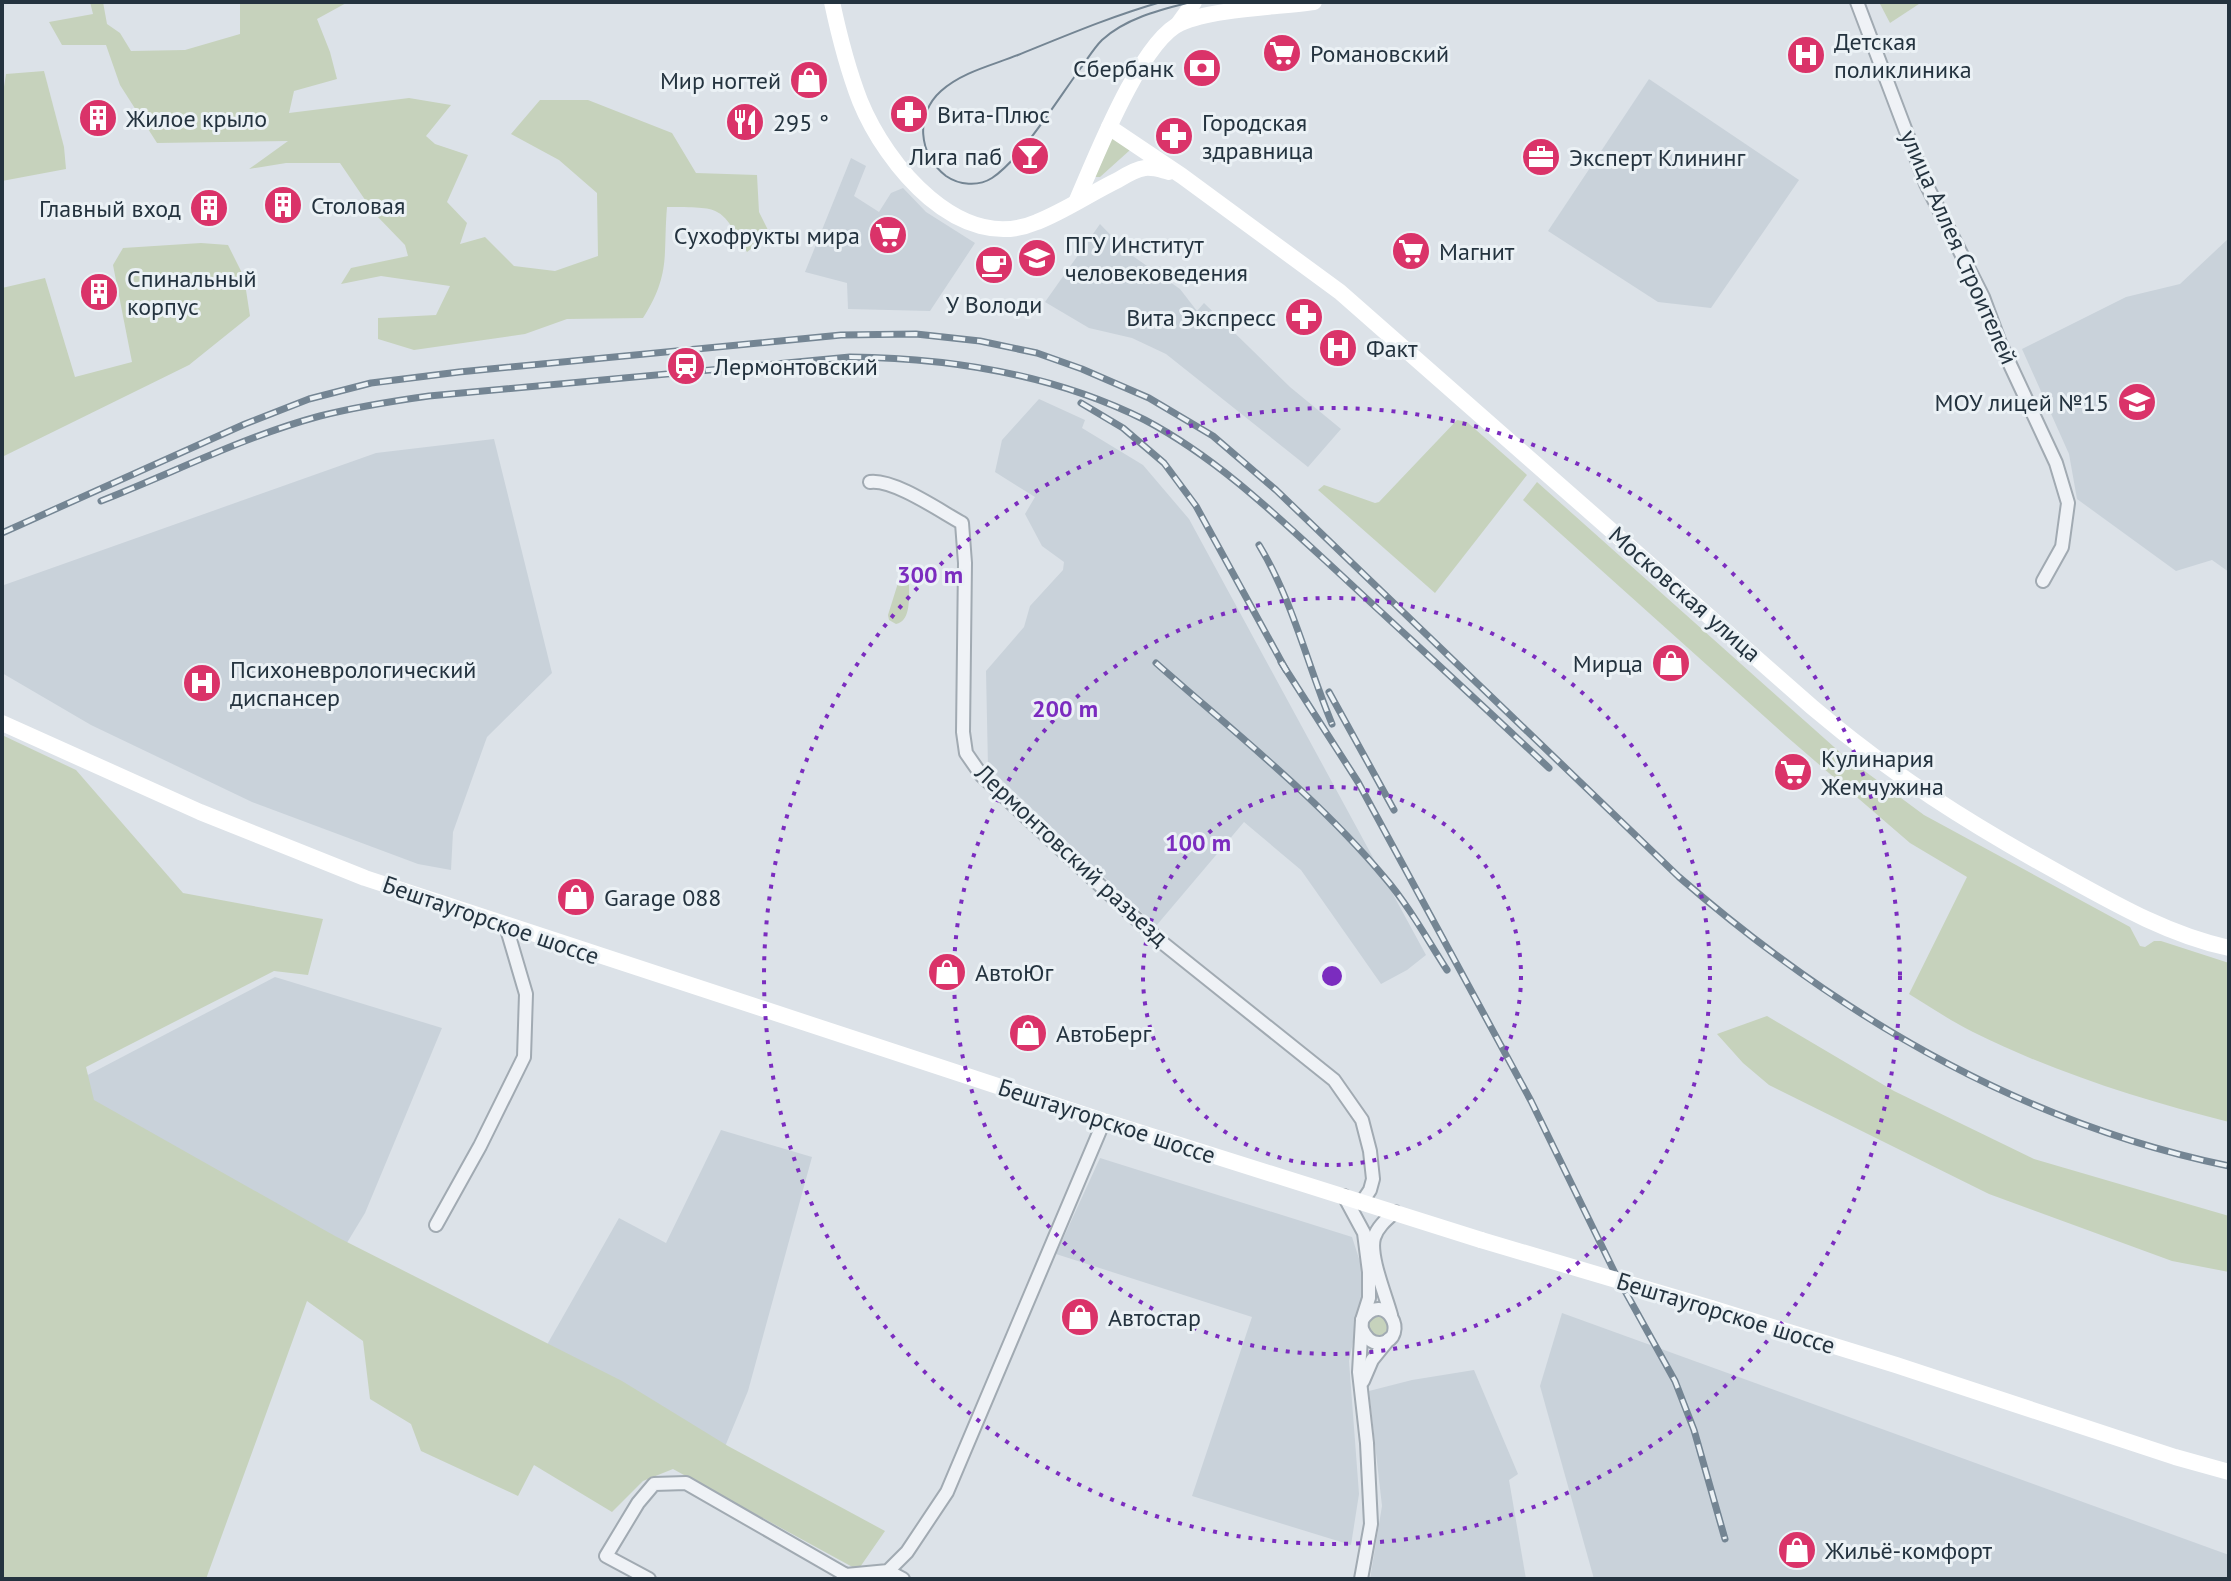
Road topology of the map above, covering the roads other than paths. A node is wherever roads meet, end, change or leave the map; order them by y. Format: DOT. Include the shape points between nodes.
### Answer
graph roads {
  1 [pos="832,2"];
  2 [pos="1194,2"];
  3 [pos="1314,2"];
  4 [pos="1857,2"];
  5 [pos="1179,23"];
  6 [pos="1109,127"];
  7 [pos="1182,176"];
  8 [pos="1077,200"];
  9 [pos="870,482"];
  10 [pos="2043,581"];
  11 [pos="2,723"];
  12 [pos="506,926"];
  13 [pos="2229,948"];
  14 [pos="1104,1121"];
  15 [pos="1344,1196"];
  16 [pos="1362,1202"];
  17 [pos="1395,1212"];
  18 [pos="436,1225"];
  19 [pos="1391,1315"];
  20 [pos="1362,1324"];
  21 [pos="1389,1339"];
  22 [pos="1360,1392"];
  23 [pos="2229,1472"];
  24 [pos="888,1571"];
  25 [pos="649,1579"];
  26 [pos="903,1579"];
  27 [pos="1361,1579"];
  1 -- 8 [label="main road, Московская улица" via="871,126 901,169 941,209 976,226 1015,229"];
  2 -- 5 [label="main road"];
  3 -- 5 [label="main road"];
  4 -- 10 [label="street, улица Аллея Строителей" via="1926,184 2056,463 2068,503 2062,547"];
  5 -- 6 [label="main road" via="1144,61"];
  6 -- 7 [label="main road, Московская улица"];
  6 -- 8 [label="main road"];
  7 -- 8 [label="main road, Московская улица" via="1143,168"];
  7 -- 13 [label="main road, Московская улица" via="1340,292 1886,767 1980,829 2144,919"];
  9 -- 16 [label="street, Лермонтовский разъезд" via="897,488 962,523 966,753 982,776 1159,940 1334,1080 1362,1120 1370,1151 1373,1179"];
  11 -- 12 [label="main road, Бештаугорское шоссе" via="214,818"];
  12 -- 14 [label="main road, Бештаугорское шоссе"];
  12 -- 18 [label="street" via="526,994 524,1057"];
  14 -- 15 [label="main road, Бештаугорское шоссе"];
  14 -- 24 [label="street" via="947,1492"];
  15 -- 16 [label="main road, Бештаугорское шоссе"];
  15 -- 20 [label="street" via="1364,1233 1369,1298"];
  16 -- 17 [label="main road, Бештаугорское шоссе"];
  17 -- 19 [label="street" via="1374,1237"];
  17 -- 23 [label="main road, Бештаугорское шоссе, bridge"];
  19 -- 20 [label="street" via="1375,1309"];
  19 -- 21 [label="street" via="1395,1323"];
  20 -- 21 [label="street" via="1372,1342"];
  20 -- 22 [label="street"];
  21 -- 22 [label="street" via="1364,1374"];
  22 -- 27 [label="street" via="1371,1524"];
  24 -- 25 [label="street" via="846,1575 686,1483 654,1484 606,1556"];
  24 -- 26 [label="street"];
}
